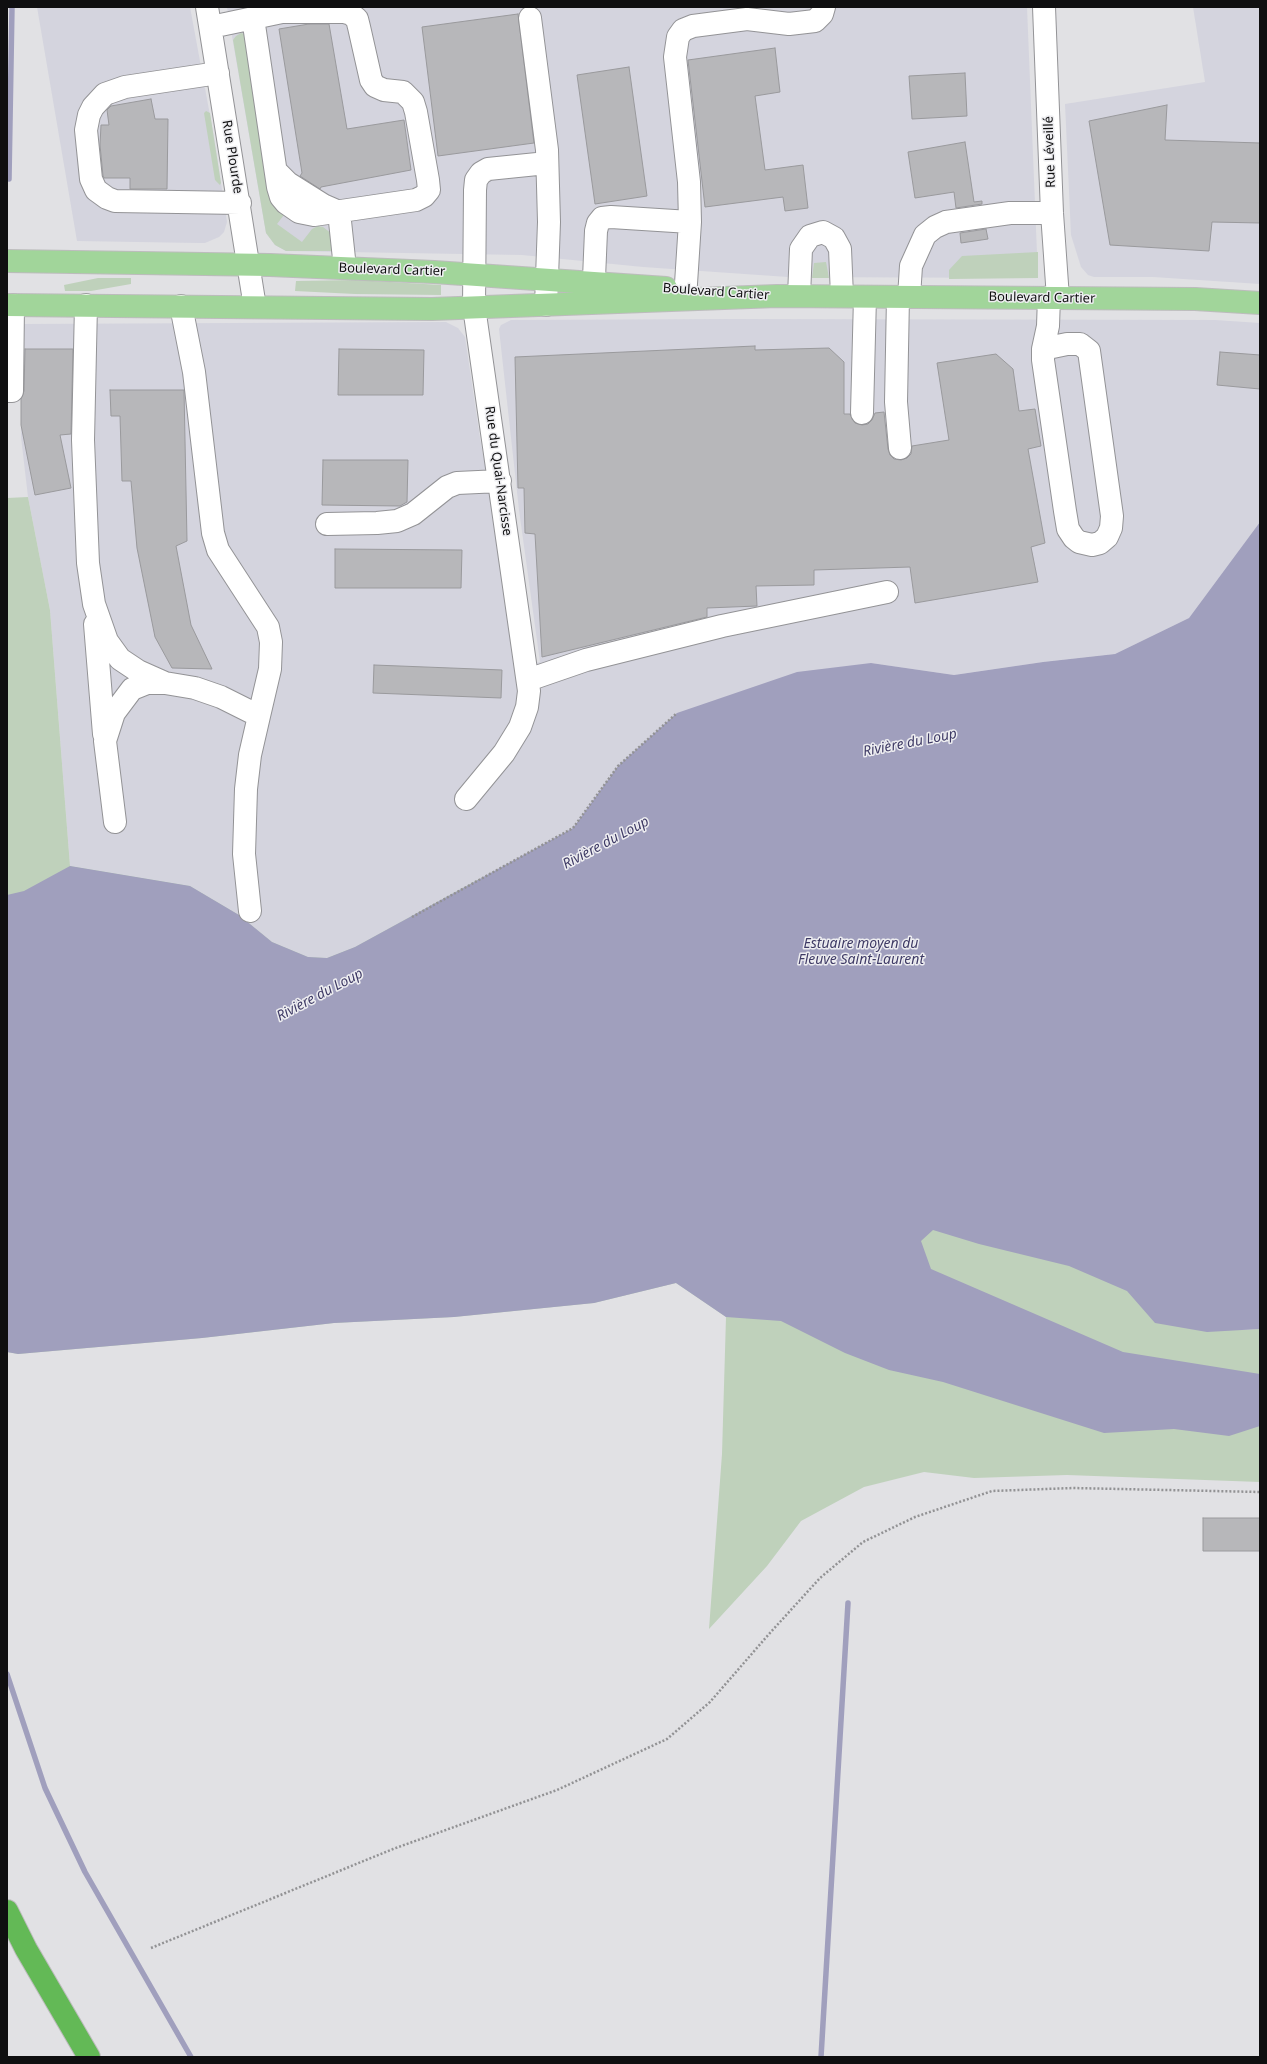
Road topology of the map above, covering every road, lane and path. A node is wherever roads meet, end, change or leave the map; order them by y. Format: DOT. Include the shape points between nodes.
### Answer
graph roads {
  1 [pos="824,7"];
  2 [pos="1044,7"];
  3 [pos="753,13"];
  4 [pos="209,17"];
  5 [pos="254,18"];
  6 [pos="530,18"];
  7 [pos="218,73"];
  8 [pos="547,163"];
  9 [pos="240,203"];
  10 [pos="339,212"];
  11 [pos="1052,213"];
  12 [pos="690,222"];
  13 [pos="7,261"];
  14 [pos="250,265"];
  15 [pos="345,268"];
  16 [pos="475,275"];
  17 [pos="547,280"];
  18 [pos="593,293"];
  19 [pos="685,294"];
  20 [pos="799,296"];
  21 [pos="842,296"];
  22 [pos="865,296"];
  23 [pos="904,297"];
  24 [pos="1054,297"];
  25 [pos="1260,303"];
  26 [pos="10,305"];
  27 [pos="86,305"];
  28 [pos="546,305"];
  29 [pos="180,306"];
  30 [pos="256,307"];
  31 [pos="474,308"];
  32 [pos="9,338"];
  33 [pos="1043,350"];
  34 [pos="7,391"];
  35 [pos="862,413"];
  36 [pos="900,448"];
  37 [pos="500,481"];
  38 [pos="327,524"];
  39 [pos="887,592"];
  40 [pos="94,604"];
  41 [pos="527,673"];
  42 [pos="165,683"];
  43 [pos="676,713"];
  44 [pos="260,716"];
  45 [pos="104,741"];
  46 [pos="466,799"];
  47 [pos="115,822"];
  48 [pos="250,911"];
  49 [pos="412,917"];
  50 [pos="1260,1492"];
  51 [pos="7,1911"];
  52 [pos="151,1948"];
  53 [pos="89,2057"];
  1 -- 3 [label="street" via="822,14 815,21 802,24 779,24"];
  2 -- 11 [label="street, Rue Léveillé"];
  3 -- 12 [label="street" via="683,30 676,46 675,63"];
  4 -- 5 [label="street"];
  4 -- 7 [label="street, Rue Plourde"];
  5 -- 10 [label="street" via="281,197 299,212 314,215"];
  5 -- 10 [label="street" via="282,12 351,14 357,19 371,80 384,90 403,92 413,102 429,190 416,200"];
  6 -- 8 [label="street"];
  7 -- 9 [label="street, Rue Plourde"];
  7 -- 9 [label="street" via="125,87 105,94 93,107 86,130 91,179 96,190 115,201"];
  8 -- 16 [label="street, Rue du Quai-Narcisse" via="488,169 476,180"];
  8 -- 17 [label="street"];
  9 -- 14 [label="street, Rue Plourde"];
  10 -- 15 [label="street"];
  11 -- 23 [label="street" via="1010,214 946,222 935,227 925,235 911,266"];
  11 -- 24 [label="street, Rue Léveillé"];
  12 -- 18 [label="street" via="602,218 596,231"];
  12 -- 19 [label="street"];
  13 -- 14 [label="main road, Boulevard Cartier"];
  14 -- 15 [label="main road, Boulevard Cartier"];
  14 -- 30 [label="street, Rue Plourde"];
  15 -- 16 [label="main road, Boulevard Cartier"];
  16 -- 17 [label="main road, Boulevard Cartier"];
  16 -- 31 [label="street, Rue du Quai-Narcisse"];
  17 -- 18 [label="main road, Boulevard Cartier"];
  17 -- 28 [label="street"];
  18 -- 19 [label="main road, Boulevard Cartier"];
  18 -- 28 [label="main road, Boulevard Cartier"];
  19 -- 20 [label="main road, Boulevard Cartier"];
  20 -- 21 [label="main road, Boulevard Cartier"];
  20 -- 21 [label="street" via="801,249 810,236 823,232 834,238 840,249"];
  21 -- 22 [label="main road, Boulevard Cartier"];
  22 -- 23 [label="main road, Boulevard Cartier"];
  22 -- 35 [label="street"];
  23 -- 24 [label="main road, Boulevard Cartier"];
  23 -- 36 [label="street" via="896,402"];
  24 -- 25 [label="main road, Boulevard Cartier" via="1195,299"];
  24 -- 33 [label="street, Rue Léveillé"];
  26 -- 27 [label="main road, Boulevard Cartier"];
  26 -- 32 [label="street"];
  27 -- 29 [label="main road, Boulevard Cartier"];
  27 -- 40 [label="street" via="84,480 88,563"];
  28 -- 31 [label="main road, Boulevard Cartier"];
  29 -- 30 [label="main road, Boulevard Cartier"];
  29 -- 44 [label="street" via="194,372 213,533 218,550 268,627 271,642 270,669"];
  30 -- 31 [label="main road, Boulevard Cartier"];
  31 -- 37 [label="street, Rue du Quai-Narcisse"];
  32 -- 34 [label="street" via="12,391"];
  33 -- 33 [label="street, Rue Léveillé" via="1068,529 1079,542 1092,545 1100,543 1107,536 1112,516 1089,351 1080,344 1067,344"];
  37 -- 38 [label="street" via="457,483 447,487 413,514 397,521"];
  37 -- 41 [label="street, Rue du Quai-Narcisse"];
  39 -- 41 [label="street" via="722,626"];
  40 -- 42 [label="street" via="108,641 120,658 138,671"];
  40 -- 45 [label="street"];
  41 -- 46 [label="street, Rue du Quai-Narcisse" via="527,707 520,727 504,753"];
  42 -- 44 [label="street" via="195,688 221,697"];
  42 -- 45 [label="street" via="147,683 132,689 114,713"];
  43 -- 49 [label="path" via="618,766 573,828"];
  44 -- 48 [label="street" via="250,755 246,789 244,854"];
  45 -- 47 [label="street"];
  50 -- 52 [label="path" via="1073,1488 992,1491 915,1517 864,1542 820,1578 710,1702 667,1739 557,1790 394,1850"];
  51 -- 53 [label="highway" via="26,1949"];
}
